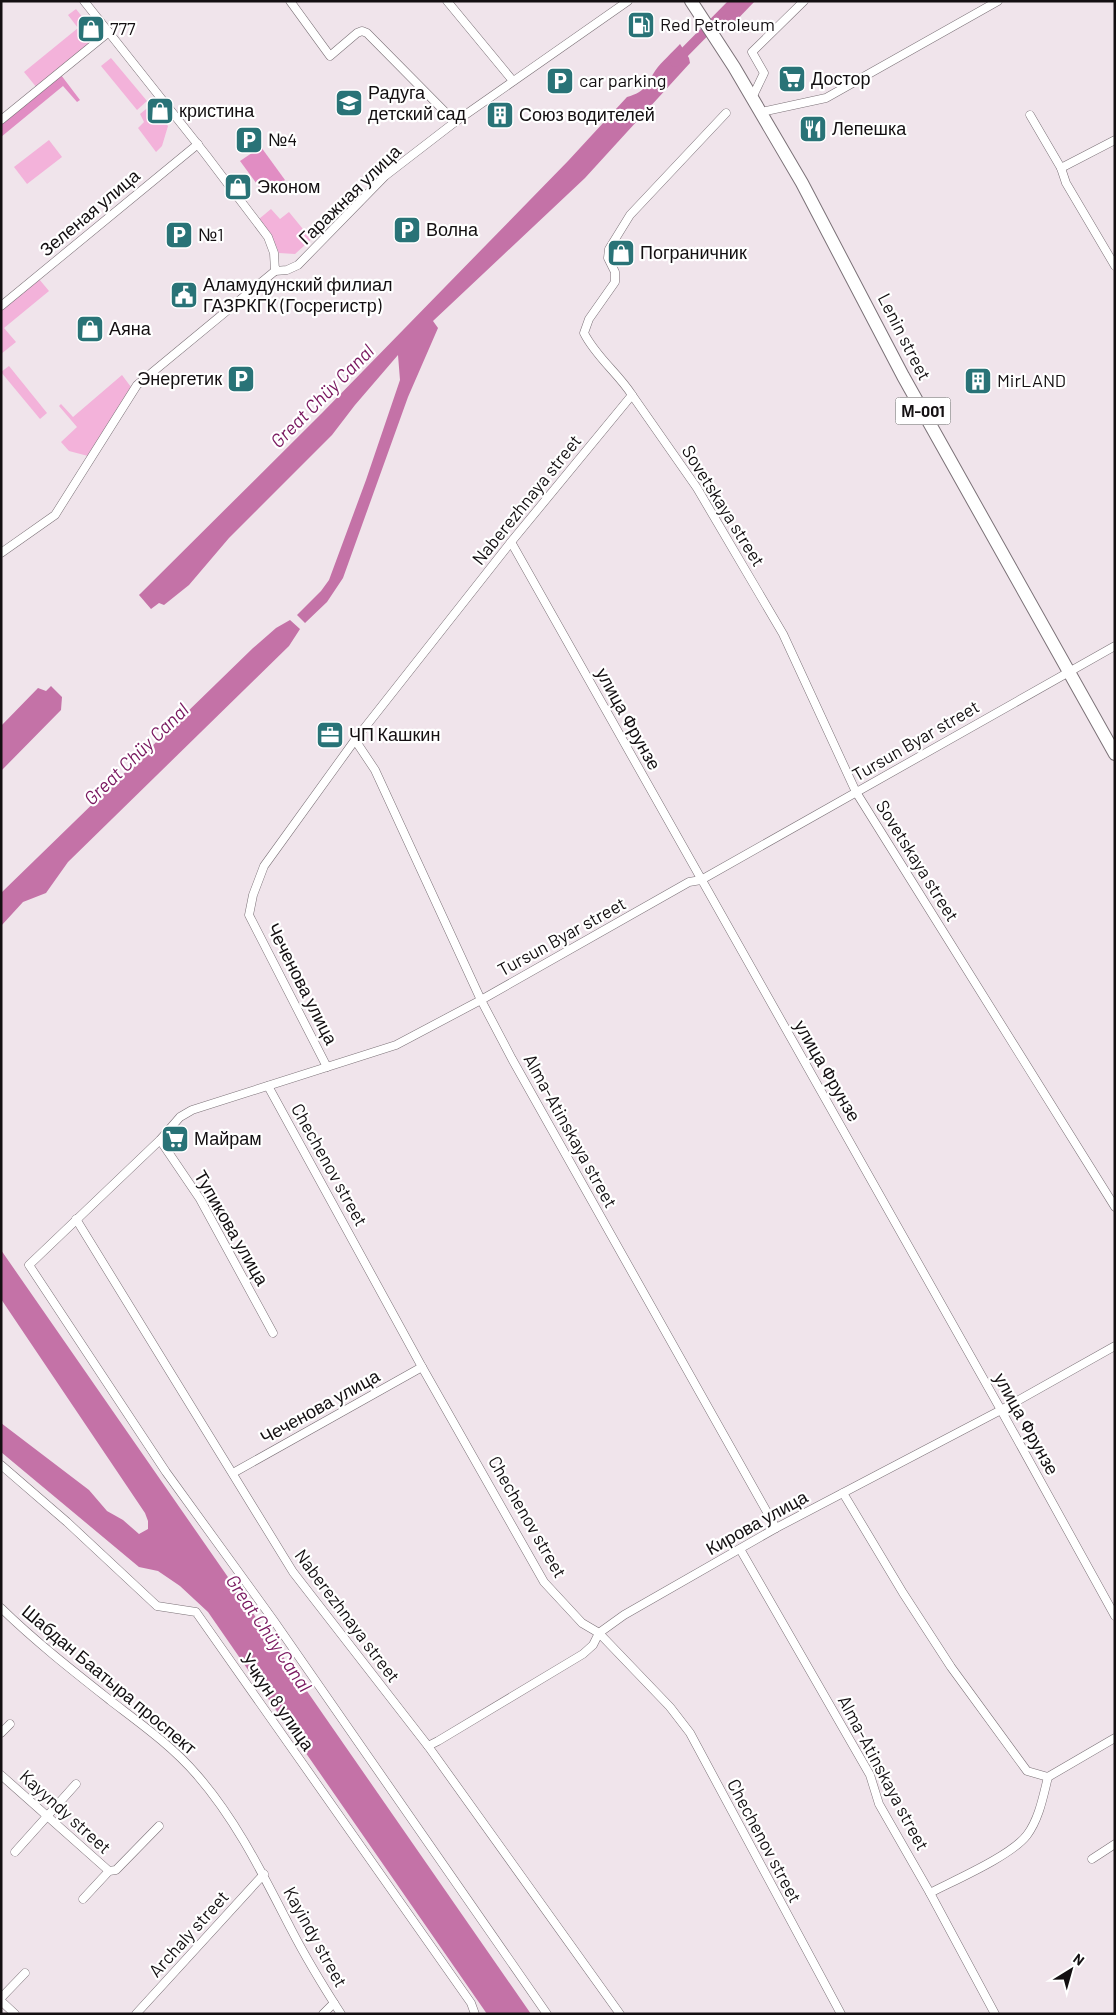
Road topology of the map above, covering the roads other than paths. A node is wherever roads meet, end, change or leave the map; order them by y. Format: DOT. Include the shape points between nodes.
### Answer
graph roads {
  1 [pos="84,1"];
  2 [pos="290,1"];
  3 [pos="447,1"];
  4 [pos="628,1"];
  5 [pos="691,1"];
  6 [pos="804,1"];
  7 [pos="998,1"];
  8 [pos="109,32"];
  9 [pos="513,81"];
  10 [pos="752,98"];
  11 [pos="761,112"];
  12 [pos="726,113"];
  13 [pos="1030,115"];
  14 [pos="1,120"];
  15 [pos="455,122"];
  16 [pos="1115,140"];
  17 [pos="198,144"];
  18 [pos="1060,168"];
  19 [pos="1115,266"];
  20 [pos="275,271"];
  21 [pos="1,306"];
  22 [pos="632,395"];
  23 [pos="511,542"];
  24 [pos="1,553"];
  25 [pos="1115,646"];
  26 [pos="1068,671"];
  27 [pos="355,740"];
  28 [pos="1115,754"];
  29 [pos="856,792"];
  30 [pos="701,880"];
  31 [pos="249,915"];
  32 [pos="481,1000"];
  33 [pos="327,1067"];
  34 [pos="268,1086"];
  35 [pos="160,1140"];
  36 [pos="1115,1207"];
  37 [pos="76,1219"];
  38 [pos="273,1333"];
  39 [pos="1115,1346"];
  40 [pos="422,1367"];
  41 [pos="1001,1410"];
  42 [pos="1,1465"];
  43 [pos="233,1473"];
  44 [pos="842,1493"];
  45 [pos="776,1528"];
  46 [pos="740,1549"];
  47 [pos="1,1608"];
  48 [pos="1115,1616"];
  49 [pos="599,1633"];
  50 [pos="10,1724"];
  51 [pos="1,1734"];
  52 [pos="1115,1738"];
  53 [pos="428,1746"];
  54 [pos="1,1775"];
  55 [pos="1048,1777"];
  56 [pos="76,1784"];
  57 [pos="46,1817"];
  58 [pos="159,1826"];
  59 [pos="1115,1844"];
  60 [pos="15,1852"];
  61 [pos="1092,1859"];
  62 [pos="109,1872"];
  63 [pos="264,1874"];
  64 [pos="930,1893"];
  65 [pos="83,1899"];
  66 [pos="25,1973"];
  67 [pos="1,1999"];
  68 [pos="334,2003"];
  69 [pos="14,2014"];
  70 [pos="136,2014"];
  71 [pos="324,2014"];
  72 [pos="341,2014"];
  73 [pos="475,2014"];
  74 [pos="547,2014"];
  75 [pos="620,2014"];
  76 [pos="841,2014"];
  77 [pos="995,2014"];
  1 -- 8 [label="street"];
  2 -- 15 [label="street" via="330,56 358,33 367,33"];
  3 -- 9 [label="street"];
  4 -- 9 [label="street, Гаражная улица"];
  5 -- 10 [label="main road, Lenin street / М-001"];
  6 -- 10 [label="street" via="752,52 764,73"];
  7 -- 11 [label="street" via="826,98"];
  8 -- 14 [label="street"];
  8 -- 17 [label="street"];
  9 -- 15 [label="street, Гаражная улица"];
  10 -- 11 [label="main road, Lenin street / М-001"];
  11 -- 26 [label="main road, Lenin street / М-001" via="802,182 903,376"];
  12 -- 22 [label="street" via="630,215 608,249 615,282 589,319 584,333"];
  13 -- 18 [label="street"];
  15 -- 20 [label="street, Гаражная улица" via="385,176 298,265"];
  16 -- 18 [label="street"];
  17 -- 20 [label="street" via="268,237 274,253"];
  17 -- 21 [label="street, Зеленая улица"];
  18 -- 19 [label="street"];
  20 -- 24 [label="street" via="138,385 55,515"];
  22 -- 23 [label="street, Naberezhnaya street"];
  22 -- 29 [label="street, Sovetskaya street" via="698,488 783,634"];
  23 -- 27 [label="street, Naberezhnaya street"];
  23 -- 30 [label="street, улица Фрунзе"];
  25 -- 26 [label="street, Tursun Byar street"];
  26 -- 28 [label="main road, Lenin street / М-001"];
  26 -- 29 [label="street, Tursun Byar street"];
  27 -- 31 [label="street, Naberezhnaya street" via="264,866"];
  27 -- 32 [label="street, Alma-Atinskaya street" via="375,770"];
  29 -- 30 [label="street, Tursun Byar street"];
  29 -- 36 [label="street, Sovetskaya street"];
  30 -- 32 [label="street, Tursun Byar street" via="689,882"];
  30 -- 41 [label="street, улица Фрунзе"];
  31 -- 33 [label="street, Чеченова улица"];
  32 -- 33 [label="street, Tursun Byar street" via="396,1044"];
  32 -- 45 [label="street, Alma-Atinskaya street" via="516,1068"];
  33 -- 34 [label="street, Tursun Byar street"];
  34 -- 35 [label="street, Tursun Byar street" via="192,1110"];
  34 -- 40 [label="street, Chechenov street"];
  35 -- 37 [label="street, Tursun Byar street"];
  35 -- 38 [label="street, Тупикова улица" via="200,1199"];
  37 -- 43 [label="street, Naberezhnaya street"];
  37 -- 74 [label="street, Tursun Byar street" via="28,1265 166,1472 274,1621"];
  39 -- 41 [label="street, Кирова улица"];
  40 -- 43 [label="street, Чеченова улица"];
  40 -- 49 [label="street, Chechenov street" via="544,1582 582,1623"];
  41 -- 44 [label="street, Кирова улица"];
  41 -- 48 [label="street, улица Фрунзе"];
  42 -- 73 [label="street, Учкун 8 улица" via="156,1606 196,1612 471,2003"];
  43 -- 53 [label="street, Naberezhnaya street" via="293,1572"];
  44 -- 45 [label="street, Кирова улица"];
  44 -- 55 [label="street" via="951,1667 1027,1771"];
  45 -- 46 [label="street, Кирова улица"];
  46 -- 49 [label="street, Кирова улица" via="624,1615"];
  46 -- 64 [label="street, Alma-Atinskaya street" via="870,1775 879,1804"];
  47 -- 63 [label="street, Шабдан Баатыра проспект" via="48,1652 155,1734 195,1773 226,1811"];
  49 -- 53 [label="street, Кирова улица" via="583,1654"];
  49 -- 76 [label="street, Chechenov street" via="670,1707 690,1733"];
  50 -- 51 [label="street"];
  52 -- 55 [label="street"];
  53 -- 75 [label="street, Naberezhnaya street"];
  54 -- 57 [label="street, Kayyndy street"];
  55 -- 64 [label="street" via="1039,1811 1027,1835 1010,1851"];
  56 -- 57 [label="street"];
  57 -- 60 [label="street"];
  57 -- 62 [label="street, Kayyndy street"];
  58 -- 62 [label="street" via="116,1870"];
  59 -- 61 [label="street"];
  62 -- 65 [label="street"];
  63 -- 68 [label="street, Kayindy street" via="292,1931"];
  63 -- 70 [label="street, Archaly street"];
  64 -- 77 [label="street, Alma-Atinskaya street"];
  66 -- 67 [label="street"];
  67 -- 69 [label="street"];
  68 -- 71 [label="street"];
  68 -- 72 [label="street, Kayindy street"];
}
